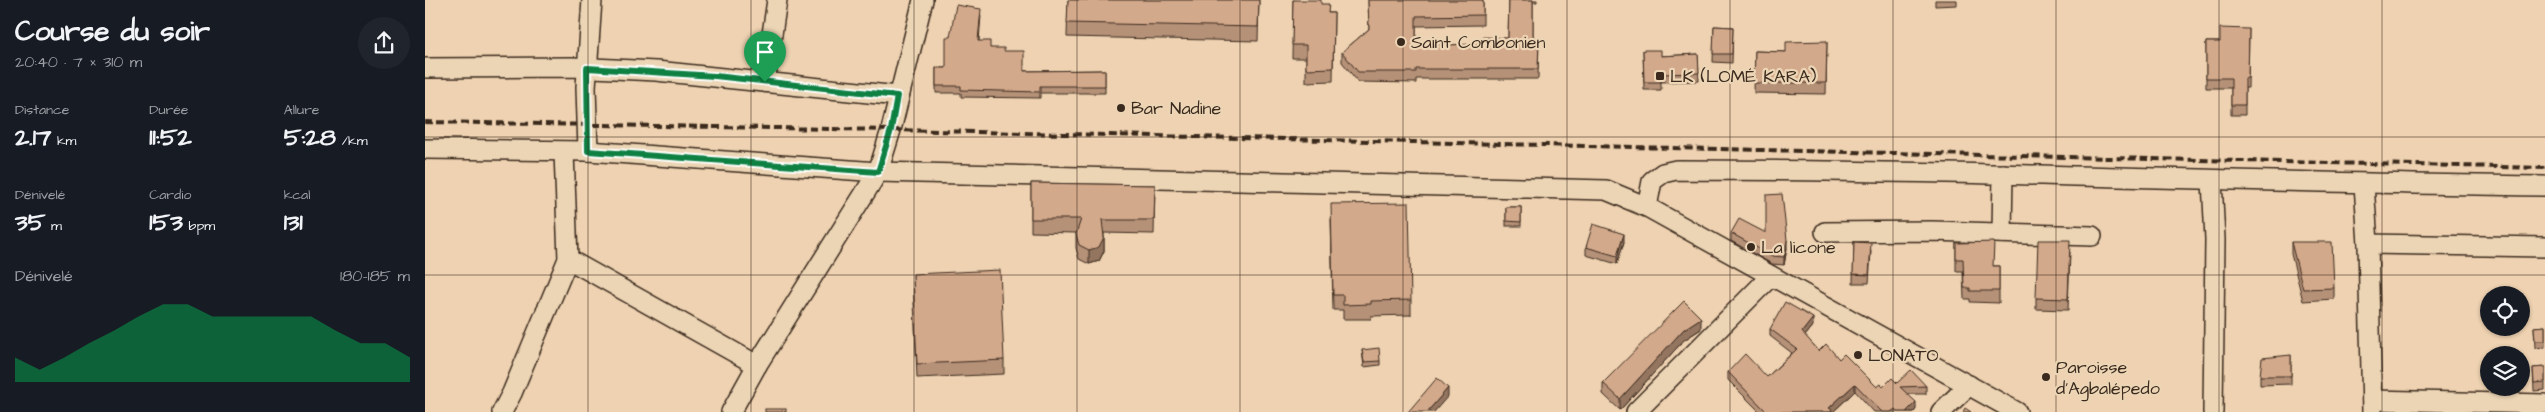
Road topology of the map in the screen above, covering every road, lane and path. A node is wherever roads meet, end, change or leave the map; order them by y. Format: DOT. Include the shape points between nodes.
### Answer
graph roads {
  1 [pos="592,0"];
  2 [pos="777,0"];
  3 [pos="923,0"];
  4 [pos="425,68"];
  5 [pos="587,68"];
  6 [pos="765,82"];
  7 [pos="897,96"];
  8 [pos="425,149"];
  9 [pos="588,151"];
  10 [pos="564,152"];
  11 [pos="878,172"];
  12 [pos="2003,174"];
  13 [pos="2212,181"];
  14 [pos="2364,184"];
  15 [pos="2545,186"];
  16 [pos="1647,207"];
  17 [pos="1825,232"];
  18 [pos="2002,233"];
  19 [pos="2092,236"];
  20 [pos="2369,244"];
  21 [pos="2545,248"];
  22 [pos="567,259"];
  23 [pos="1771,276"];
  24 [pos="757,365"];
  25 [pos="1969,385"];
  26 [pos="2545,404"];
  27 [pos="2372,406"];
  28 [pos="502,412"];
  29 [pos="731,412"];
  30 [pos="1636,412"];
  31 [pos="1941,412"];
  32 [pos="2017,412"];
  33 [pos="2213,412"];
  1 -- 5 [label="street"];
  2 -- 6 [label="street"];
  3 -- 7 [label="street"];
  4 -- 5 [label="street"];
  5 -- 6 [label="street" via="666,71"];
  5 -- 9 [label="street"];
  6 -- 7 [label="street"];
  7 -- 11 [label="street"];
  8 -- 10 [label="street"];
  9 -- 10 [label="street"];
  9 -- 11 [label="street"];
  10 -- 22 [label="street"];
  11 -- 16 [label="street" via="1569,188 1606,190"];
  11 -- 24 [label="street"];
  12 -- 13 [label="street"];
  12 -- 16 [label="street" via="1677,170 1663,173 1652,181"];
  12 -- 18 [label="street"];
  13 -- 14 [label="street"];
  13 -- 33 [label="street" via="2215,239"];
  14 -- 15 [label="street"];
  14 -- 20 [label="street"];
  16 -- 23 [label="street"];
  17 -- 18 [label="street"];
  18 -- 19 [label="street"];
  20 -- 21 [label="street"];
  20 -- 27 [label="street"];
  22 -- 24 [label="street"];
  22 -- 28 [label="street"];
  23 -- 25 [label="street"];
  23 -- 30 [label="street"];
  24 -- 29 [label="street"];
  25 -- 31 [label="street"];
  25 -- 32 [label="street"];
  26 -- 27 [label="street"];
}
